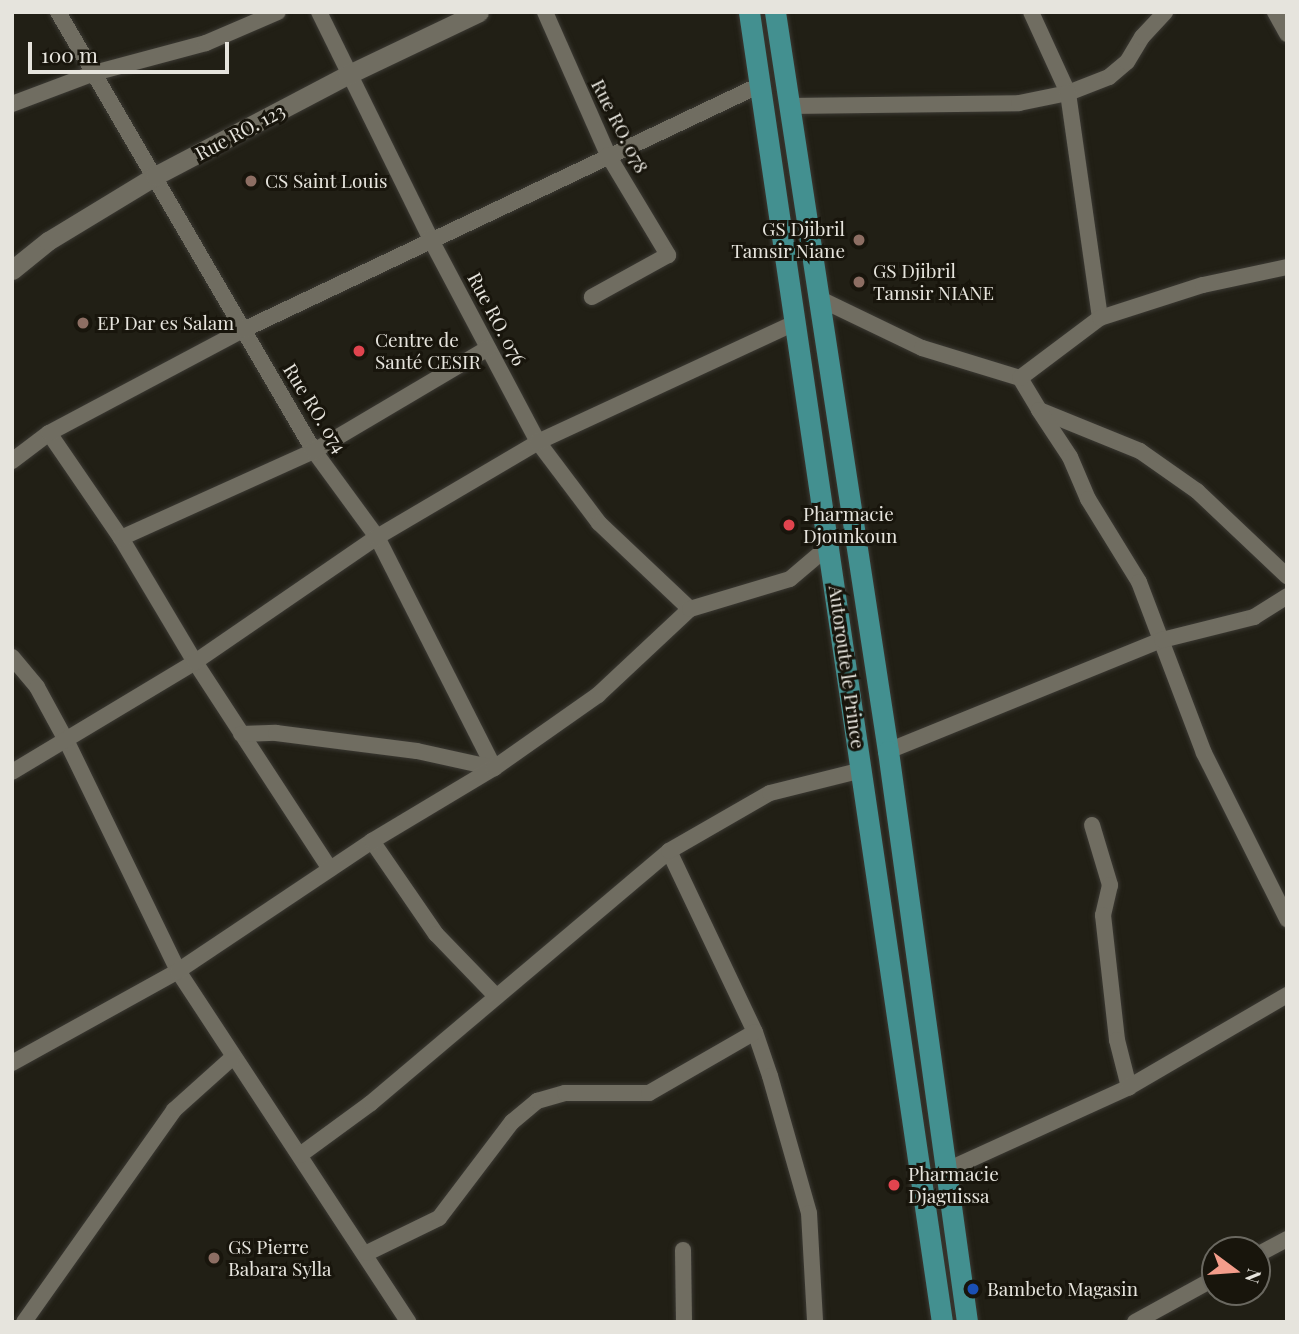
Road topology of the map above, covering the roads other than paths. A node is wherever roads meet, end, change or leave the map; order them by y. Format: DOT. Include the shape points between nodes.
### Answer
graph roads {
  1 [pos="58,12"];
  2 [pos="278,12"];
  3 [pos="319,12"];
  4 [pos="479,12"];
  5 [pos="545,12"];
  6 [pos="749,12"];
  7 [pos="775,12"];
  8 [pos="1031,12"];
  9 [pos="1165,12"];
  10 [pos="94,73"];
  11 [pos="347,75"];
  12 [pos="760,85"];
  13 [pos="1068,93"];
  14 [pos="12,104"];
  15 [pos="789,106"];
  16 [pos="608,155"];
  17 [pos="155,176"];
  18 [pos="430,238"];
  19 [pos="1287,267"];
  20 [pos="12,270"];
  21 [pos="592,297"];
  22 [pos="818,298"];
  23 [pos="1100,318"];
  24 [pos="794,323"];
  25 [pos="243,330"];
  26 [pos="488,348"];
  27 [pos="1020,378"];
  28 [pos="1039,410"];
  29 [pos="49,433"];
  30 [pos="538,442"];
  31 [pos="314,451"];
  32 [pos="12,461"];
  33 [pos="377,537"];
  34 [pos="121,538"];
  35 [pos="830,545"];
  36 [pos="1287,576"];
  37 [pos="1287,596"];
  38 [pos="690,609"];
  39 [pos="1162,640"];
  40 [pos="12,657"];
  41 [pos="195,662"];
  42 [pos="241,734"];
  43 [pos="67,742"];
  44 [pos="888,751"];
  45 [pos="494,768"];
  46 [pos="862,770"];
  47 [pos="12,772"];
  48 [pos="1091,825"];
  49 [pos="372,841"];
  50 [pos="669,851"];
  51 [pos="330,869"];
  52 [pos="1287,919"];
  53 [pos="177,971"];
  54 [pos="495,995"];
  55 [pos="1287,995"];
  56 [pos="755,1032"];
  57 [pos="233,1057"];
  58 [pos="12,1063"];
  59 [pos="1129,1087"];
  60 [pos="300,1155"];
  61 [pos="945,1171"];
  62 [pos="1287,1239"];
  63 [pos="1271,1248"];
  64 [pos="683,1250"];
  65 [pos="367,1253"];
  66 [pos="1201,1286"];
  67 [pos="24,1322"];
  68 [pos="409,1322"];
  69 [pos="684,1322"];
  70 [pos="815,1322"];
  71 [pos="942,1322"];
  72 [pos="967,1322"];
  73 [pos="1135,1322"];
  1 -- 10 [label="street, Rue RO. 074"];
  2 -- 10 [label="street" via="206,43"];
  3 -- 11 [label="street, Rue RO. 076"];
  4 -- 11 [label="street, Rue RO. 123"];
  5 -- 16 [label="street, Rue RO. 078"];
  6 -- 12 [label="main road, Autoroute le Prince"];
  7 -- 15 [label="main road, Autoroute le Prince"];
  8 -- 13 [label="street"];
  9 -- 13 [label="street" via="1127,62 1109,77"];
  10 -- 14 [label="street"];
  10 -- 17 [label="street, Rue RO. 074"];
  11 -- 17 [label="street, Rue RO. 123"];
  11 -- 18 [label="street, Rue RO. 076"];
  12 -- 16 [label="street"];
  12 -- 24 [label="main road, Autoroute le Prince"];
  13 -- 15 [label="street" via="1018,103"];
  13 -- 23 [label="street"];
  15 -- 22 [label="main road, Autoroute le Prince"];
  16 -- 18 [label="street"];
  16 -- 21 [label="street, Rue RO. 078" via="668,255"];
  17 -- 20 [label="street, Rue RO. 123" via="48,241"];
  17 -- 25 [label="street, Rue RO. 074"];
  18 -- 25 [label="street"];
  18 -- 26 [label="street, Rue RO. 076"];
  19 -- 23 [label="street" via="1203,285"];
  22 -- 27 [label="street" via="922,348"];
  22 -- 44 [label="main road, Autoroute le Prince"];
  23 -- 27 [label="street"];
  24 -- 30 [label="street"];
  24 -- 35 [label="main road, Autoroute le Prince"];
  25 -- 29 [label="street"];
  25 -- 31 [label="street, Rue RO. 074"];
  26 -- 30 [label="street, Rue RO. 076"];
  26 -- 31 [label="street"];
  27 -- 28 [label="street"];
  28 -- 36 [label="street" via="1140,451 1197,491"];
  28 -- 39 [label="street" via="1139,582"];
  29 -- 32 [label="street"];
  29 -- 34 [label="street"];
  30 -- 33 [label="street"];
  30 -- 38 [label="street, Rue RO. 076" via="599,523"];
  31 -- 33 [label="street, Rue RO. 074"];
  31 -- 34 [label="street"];
  33 -- 41 [label="street"];
  33 -- 45 [label="street, Rue RO. 074"];
  34 -- 41 [label="street"];
  35 -- 38 [label="street" via="790,579"];
  35 -- 46 [label="main road, Autoroute le Prince"];
  37 -- 39 [label="street" via="1254,617"];
  38 -- 45 [label="street" via="598,695"];
  39 -- 44 [label="street"];
  39 -- 52 [label="street" via="1204,753"];
  40 -- 43 [label="street" via="37,687"];
  41 -- 42 [label="street"];
  41 -- 43 [label="street"];
  42 -- 45 [label="street" via="276,733 417,751"];
  42 -- 51 [label="street"];
  43 -- 47 [label="street"];
  43 -- 53 [label="street"];
  44 -- 61 [label="main road, Autoroute le Prince"];
  45 -- 49 [label="street"];
  46 -- 50 [label="street" via="770,793"];
  46 -- 71 [label="main road, Autoroute le Prince"];
  48 -- 59 [label="street" via="1110,885 1103,915 1117,1040"];
  49 -- 51 [label="street"];
  49 -- 54 [label="street" via="436,934"];
  50 -- 54 [label="street"];
  50 -- 56 [label="street"];
  51 -- 53 [label="street"];
  53 -- 57 [label="street"];
  53 -- 58 [label="street"];
  54 -- 60 [label="street" via="371,1103"];
  55 -- 59 [label="street"];
  56 -- 65 [label="street" via="649,1093 565,1093 537,1101 512,1122 439,1218"];
  56 -- 70 [label="street" via="808,1213"];
  57 -- 60 [label="street"];
  57 -- 67 [label="street" via="174,1110"];
  59 -- 61 [label="street"];
  60 -- 65 [label="street"];
  61 -- 72 [label="main road, Autoroute le Prince"];
  62 -- 63 [label="street"];
  64 -- 69 [label="street" via="680,1295"];
  65 -- 68 [label="street"];
  66 -- 73 [label="street"];
}
